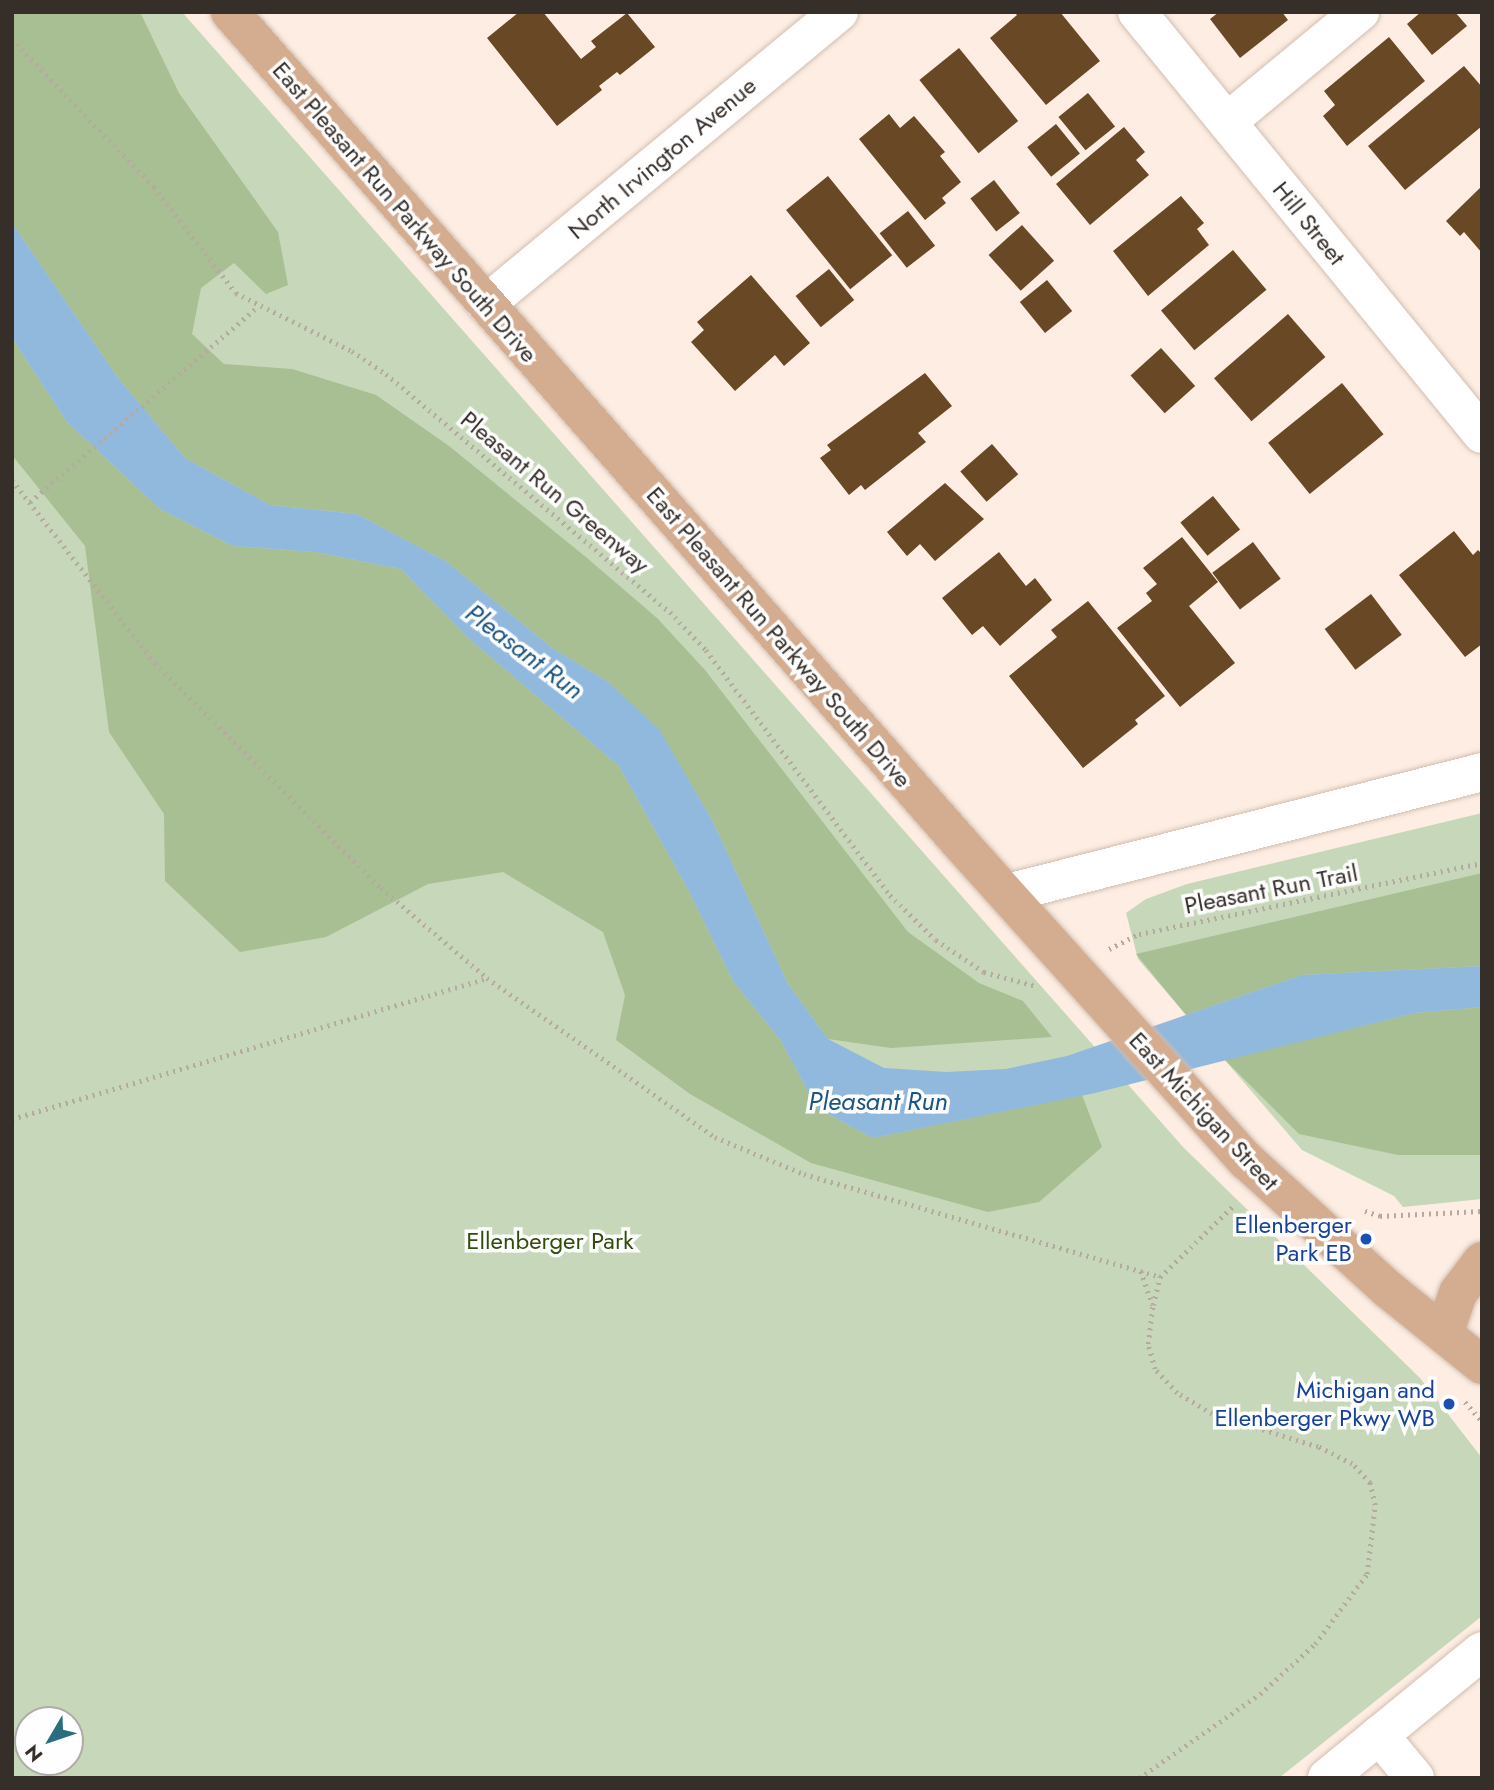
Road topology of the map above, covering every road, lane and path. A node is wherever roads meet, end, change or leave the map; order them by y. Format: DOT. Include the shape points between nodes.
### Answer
graph roads {
  1 [pos="230,12"];
  2 [pos="839,12"];
  3 [pos="1137,12"];
  4 [pos="1360,12"];
  5 [pos="12,38"];
  6 [pos="1227,122"];
  7 [pos="486,304"];
  8 [pos="259,306"];
  9 [pos="1482,434"];
  10 [pos="12,480"];
  11 [pos="30,502"];
  12 [pos="1482,772"];
  13 [pos="1482,863"];
  14 [pos="1007,893"];
  15 [pos="1078,973"];
  16 [pos="487,978"];
  17 [pos="1040,984"];
  18 [pos="12,1119"];
  19 [pos="1238,1201"];
  20 [pos="1356,1208"];
  21 [pos="1482,1211"];
  22 [pos="1482,1261"];
  23 [pos="1141,1271"];
  24 [pos="1160,1277"];
  25 [pos="1153,1305"];
  26 [pos="1445,1331"];
  27 [pos="1482,1365"];
  28 [pos="1482,1651"];
  29 [pos="1379,1735"];
  30 [pos="1139,1778"];
  31 [pos="1327,1778"];
  32 [pos="1415,1778"];
  1 -- 7 [label="main road, East Pleasant Run Parkway South Drive"];
  2 -- 7 [label="street, North Irvington Avenue"];
  3 -- 6 [label="street, Hill Street"];
  4 -- 6 [label="street"];
  5 -- 8 [label="path, Pleasant Run Greenway" via="154,187 236,293"];
  6 -- 9 [label="street, Hill Street"];
  7 -- 14 [label="main road, East Pleasant Run Parkway South Drive"];
  8 -- 11 [label="path"];
  8 -- 17 [label="path, Pleasant Run Greenway" via="352,351 386,374 670,611 706,650 890,895 936,940 984,972 1032,988"];
  10 -- 11 [label="path"];
  11 -- 16 [label="path" via="155,663 381,888"];
  12 -- 14 [label="street"];
  13 -- 15 [label="path, Pleasant Run Trail" via="1139,934"];
  14 -- 15 [label="main road, East Michigan Street"];
  15 -- 26 [label="main road, East Michigan Street" via="1247,1161 1389,1290"];
  16 -- 18 [label="path"];
  16 -- 23 [label="path" via="715,1137 804,1174"];
  19 -- 24 [label="path"];
  20 -- 21 [label="path" via="1380,1216"];
  22 -- 26 [label="main road" via="1458,1293"];
  23 -- 24 [label="path"];
  23 -- 25 [label="path"];
  24 -- 25 [label="path"];
  25 -- 30 [label="path" via="1148,1345 1155,1369 1177,1393 1212,1414 1318,1447 1352,1464 1370,1483 1376,1505 1367,1574 1315,1644 1260,1694"];
  26 -- 27 [label="main road, East Michigan Street"];
  28 -- 29 [label="street"];
  29 -- 31 [label="street"];
  29 -- 32 [label="street"];
}
